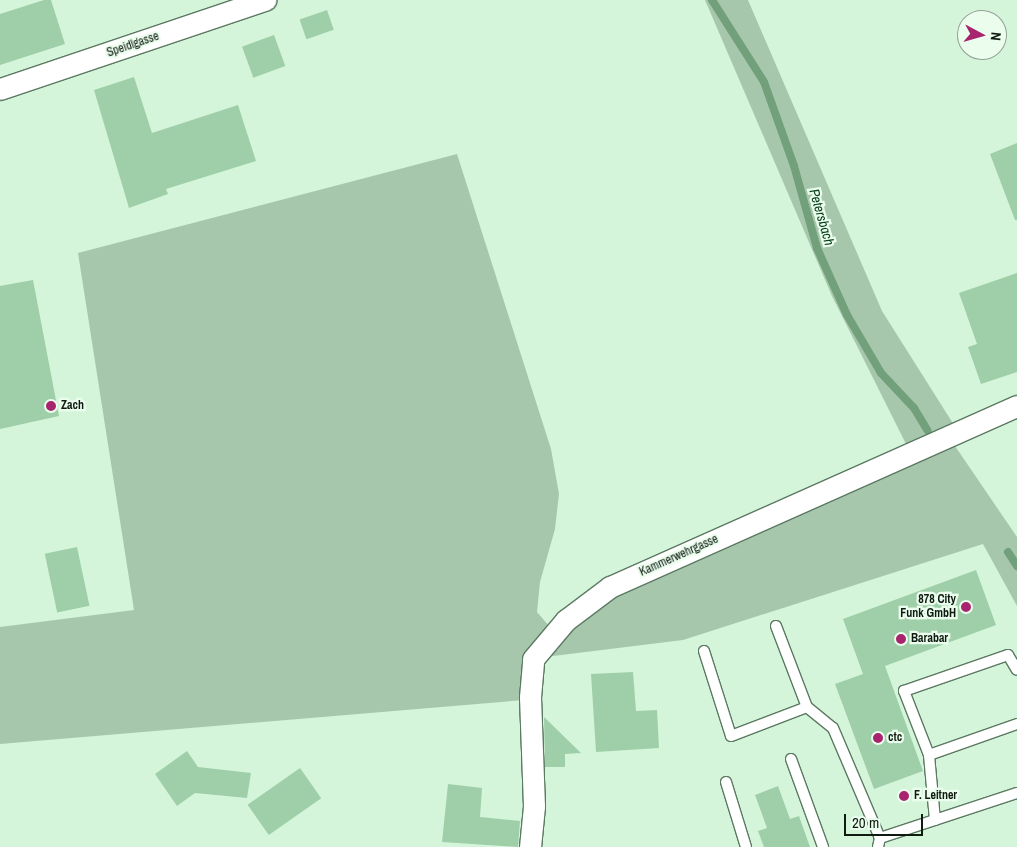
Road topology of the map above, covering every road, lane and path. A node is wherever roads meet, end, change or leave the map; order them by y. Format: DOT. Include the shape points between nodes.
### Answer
graph roads {
  1 [pos="265,0"];
  2 [pos="0,89"];
  3 [pos="1017,406"];
  4 [pos="776,626"];
  5 [pos="704,651"];
  6 [pos="1017,670"];
  7 [pos="806,707"];
  8 [pos="1017,724"];
  9 [pos="929,755"];
  10 [pos="790,759"];
  11 [pos="726,782"];
  12 [pos="1017,793"];
  13 [pos="935,820"];
  14 [pos="879,843"];
  15 [pos="530,847"];
  16 [pos="746,847"];
  17 [pos="823,847"];
  1 -- 2 [label="street, Speidlgasse"];
  3 -- 15 [label="street, Kammerwehrgasse" via="610,587 566,620 533,659 530,698 534,806"];
  4 -- 7 [label="lane"];
  5 -- 7 [label="lane" via="731,736"];
  6 -- 9 [label="lane" via="1008,655 904,691"];
  7 -- 14 [label="lane" via="833,728"];
  8 -- 9 [label="lane"];
  9 -- 13 [label="lane"];
  10 -- 17 [label="lane"];
  11 -- 16 [label="lane"];
  12 -- 13 [label="lane"];
  13 -- 14 [label="lane"];
}
